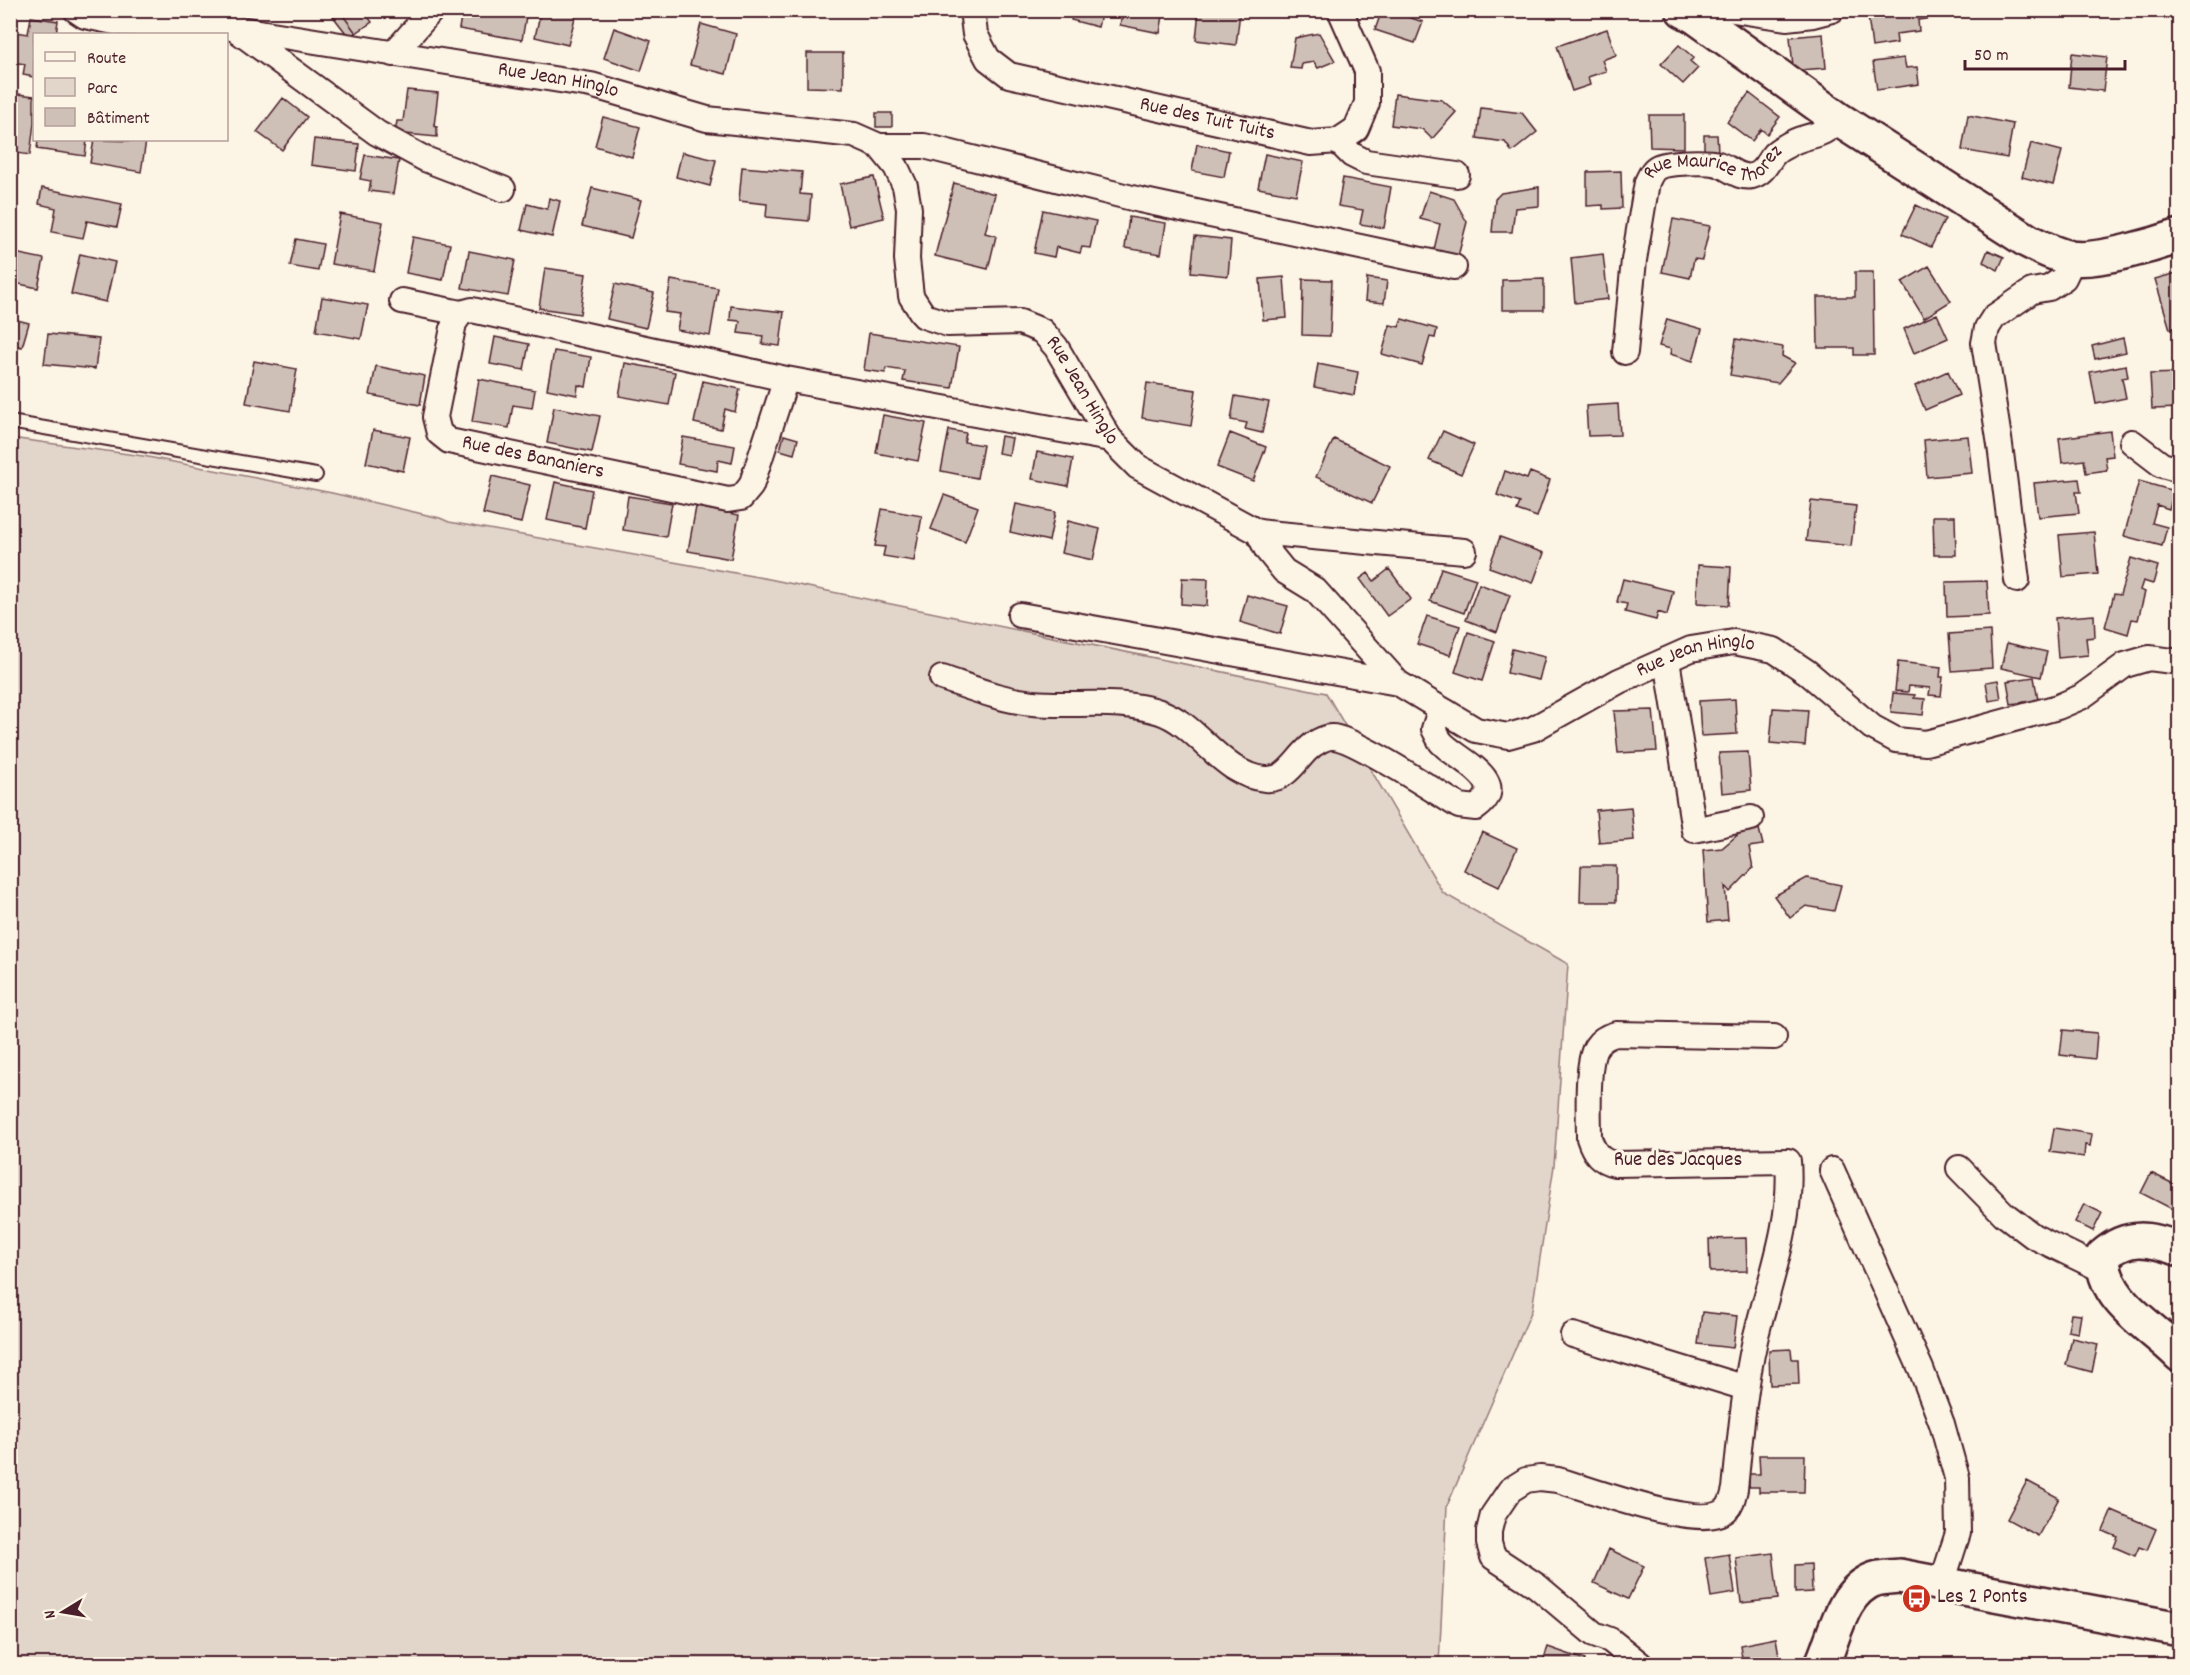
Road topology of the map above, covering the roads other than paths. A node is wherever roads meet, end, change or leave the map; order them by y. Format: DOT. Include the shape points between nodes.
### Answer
graph roads {
  1 [pos="76,10"];
  2 [pos="432,10"];
  3 [pos="972,10"];
  4 [pos="1340,10"];
  5 [pos="1733,10"];
  6 [pos="1832,10"];
  7 [pos="1695,13"];
  8 [pos="234,28"];
  9 [pos="393,54"];
  10 [pos="1838,119"];
  11 [pos="1338,141"];
  12 [pos="879,146"];
  13 [pos="1457,175"];
  14 [pos="503,189"];
  15 [pos="2180,236"];
  16 [pos="2073,259"];
  17 [pos="1454,267"];
  18 [pos="402,301"];
  19 [pos="461,313"];
  20 [pos="1625,352"];
  21 [pos="786,379"];
  22 [pos="10,422"];
  23 [pos="1110,439"];
  24 [pos="2132,442"];
  25 [pos="2180,471"];
  26 [pos="316,475"];
  27 [pos="1258,532"];
  28 [pos="1464,551"];
  29 [pos="2017,580"];
  30 [pos="1020,615"];
  31 [pos="1667,660"];
  32 [pos="2180,662"];
  33 [pos="942,678"];
  34 [pos="1398,683"];
  35 [pos="1446,712"];
  36 [pos="1751,818"];
  37 [pos="1774,1037"];
  38 [pos="1959,1168"];
  39 [pos="1832,1170"];
  40 [pos="2180,1249"];
  41 [pos="2103,1270"];
  42 [pos="1573,1335"];
  43 [pos="2180,1355"];
  44 [pos="1746,1388"];
  45 [pos="1942,1583"];
  46 [pos="2180,1629"];
  47 [pos="1640,1665"];
  48 [pos="1822,1665"];
  1 -- 8 [label="street, Rue Jean Hinglo" via="85,16 118,23"];
  2 -- 9 [label="street"];
  3 -- 11 [label="street, Rue des Tuit Tuits" via="975,33 988,59 1009,75 1311,142"];
  4 -- 11 [label="street" via="1367,71 1367,103 1356,129"];
  5 -- 6 [label="street" via="1786,18"];
  7 -- 10 [label="street"];
  8 -- 9 [label="street, Rue Jean Hinglo"];
  8 -- 14 [label="street" via="377,133 425,159"];
  9 -- 12 [label="street, Rue Jean Hinglo" via="591,85 707,119 854,135"];
  10 -- 16 [label="street" via="2028,242"];
  10 -- 20 [label="street, Rue Maurice Thorez" via="1822,134 1782,148 1754,176 1745,177 1716,164 1669,164 1652,172 1634,260"];
  11 -- 13 [label="street" via="1366,162"];
  12 -- 17 [label="street, Rue Jean Hinglo" via="924,146 1140,200"];
  12 -- 23 [label="street, Rue Jean Hinglo" via="905,186 911,296 924,316 948,324 1020,322 1042,331 1056,347"];
  15 -- 16 [label="street" via="2122,253"];
  16 -- 29 [label="street" via="2064,279 2013,303 1994,317 1985,336"];
  18 -- 19 [label="street"];
  19 -- 21 [label="street" via="472,310"];
  19 -- 21 [label="street, Rue des Bananiers" via="454,323 435,417 439,433 449,441 728,500 741,498 751,486"];
  21 -- 23 [label="street"];
  22 -- 26 [label="lane"];
  23 -- 27 [label="street, Rue Jean Hinglo" via="1138,467"];
  24 -- 25 [label="street" via="2162,465"];
  27 -- 28 [label="street, Rue Jean Hinglo"];
  27 -- 34 [label="street, Rue Jean Hinglo" via="1284,571 1315,590"];
  30 -- 34 [label="street"];
  31 -- 32 [label="street, Rue Jean Hinglo" via="1691,649 1734,642 1774,650 1807,672 1872,727 1896,740 1926,743 2058,707 2080,698 2126,665 2149,658"];
  31 -- 35 [label="street, Rue Jean Hinglo" via="1618,681 1533,729 1508,736 1476,730"];
  31 -- 36 [label="street" via="1694,830"];
  33 -- 35 [label="street" via="1001,699 1151,709 1182,722 1225,761 1263,779 1278,778 1288,772 1309,747 1332,737 1354,744 1459,806 1476,808 1488,794 1486,780 1441,742 1434,729 1438,717"];
  34 -- 35 [label="street, Rue Jean Hinglo"];
  37 -- 44 [label="street, Rue des Jacques" via="1616,1034 1600,1042 1591,1065 1589,1138 1592,1149 1606,1162 1788,1161 1790,1183 1784,1230"];
  38 -- 41 [label="street" via="2004,1214 2033,1236"];
  39 -- 45 [label="street" via="1921,1370 1957,1478 1958,1533"];
  40 -- 41 [label="street" via="2152,1239 2127,1242 2103,1256"];
  41 -- 43 [label="street" via="2121,1303"];
  42 -- 44 [label="street"];
  44 -- 47 [label="street, Rue des Jacques" via="1735,1489 1724,1511 1698,1517 1677,1515 1558,1479 1540,1478 1526,1480 1510,1490 1493,1515 1489,1544 1493,1557"];
  45 -- 46 [label="street"];
  45 -- 48 [label="street" via="1899,1576 1874,1580 1853,1594 1841,1611"];
}
